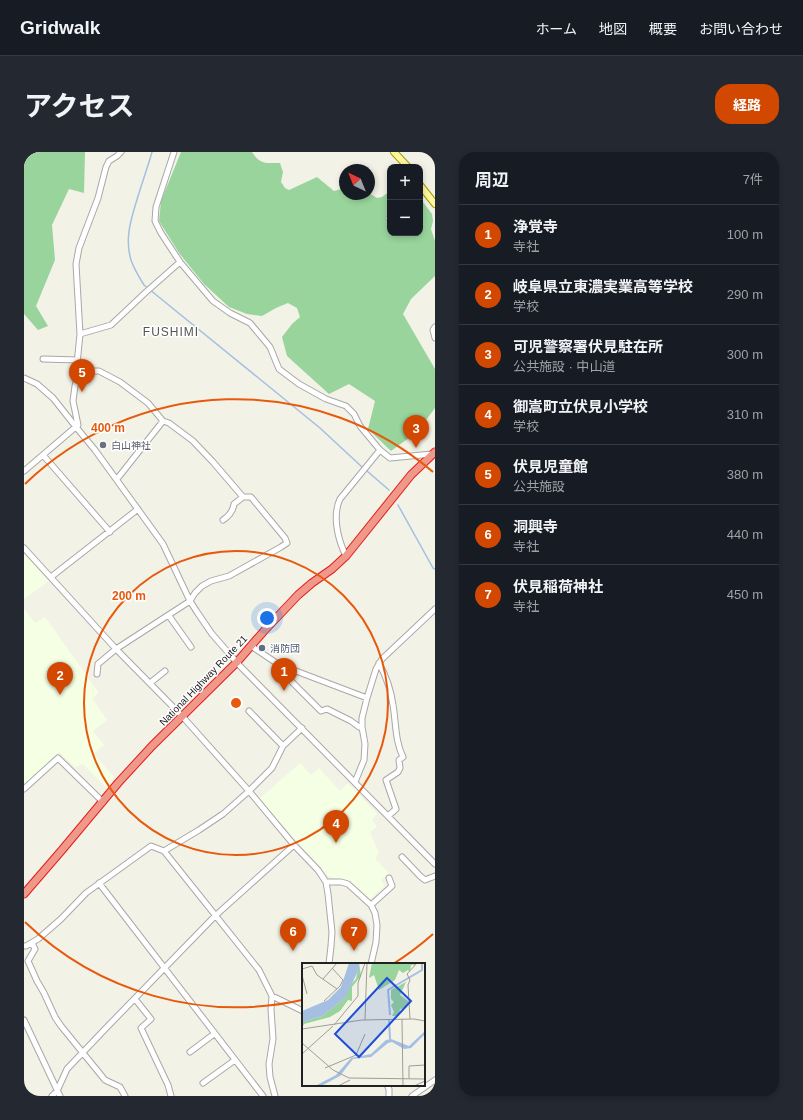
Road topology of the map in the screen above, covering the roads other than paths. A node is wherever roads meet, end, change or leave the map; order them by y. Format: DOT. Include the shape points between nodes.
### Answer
graph roads {
  1 [pos="121,152"];
  2 [pos="174,152"];
  3 [pos="394,152"];
  4 [pos="405,164"];
  5 [pos="423,191"];
  6 [pos="435,204"];
  7 [pos="180,262"];
  8 [pos="435,327"];
  9 [pos="80,334"];
  10 [pos="435,338"];
  11 [pos="43,359"];
  12 [pos="78,360"];
  13 [pos="79,371"];
  14 [pos="24,378"];
  15 [pos="163,421"];
  16 [pos="76,427"];
  17 [pos="380,450"];
  18 [pos="433,453"];
  19 [pos="43,455"];
  20 [pos="24,471"];
  21 [pos="117,479"];
  22 [pos="242,497"];
  23 [pos="138,509"];
  24 [pos="223,520"];
  25 [pos="110,532"];
  26 [pos="24,548"];
  27 [pos="346,556"];
  28 [pos="51,577"];
  29 [pos="190,601"];
  30 [pos="435,609"];
  31 [pos="169,616"];
  32 [pos="251,646"];
  33 [pos="191,647"];
  34 [pos="116,649"];
  35 [pos="237,662"];
  36 [pos="379,663"];
  37 [pos="285,669"];
  38 [pos="165,671"];
  39 [pos="97,674"];
  40 [pos="150,683"];
  41 [pos="366,698"];
  42 [pos="249,712"];
  43 [pos="182,716"];
  44 [pos="362,727"];
  45 [pos="302,728"];
  46 [pos="283,746"];
  47 [pos="355,782"];
  48 [pos="24,789"];
  49 [pos="249,791"];
  50 [pos="103,802"];
  51 [pos="388,816"];
  52 [pos="294,845"];
  53 [pos="164,851"];
  54 [pos="402,857"];
  55 [pos="435,864"];
  56 [pos="435,876"];
  57 [pos="389,878"];
  58 [pos="326,882"];
  59 [pos="99,883"];
  60 [pos="24,894"];
  61 [pos="371,906"];
  62 [pos="215,916"];
  63 [pos="32,943"];
  64 [pos="24,946"];
  65 [pos="329,963"];
  66 [pos="371,963"];
  67 [pos="164,968"];
  68 [pos="272,996"];
  69 [pos="135,999"];
  70 [pos="302,1011"];
  71 [pos="24,1020"];
  72 [pos="214,1034"];
  73 [pos="82,1052"];
  74 [pos="190,1052"];
  75 [pos="235,1060"];
  76 [pos="435,1080"];
  77 [pos="203,1083"];
  78 [pos="388,1086"];
  79 [pos="58,1094"];
  80 [pos="52,1096"];
  81 [pos="125,1096"];
  82 [pos="171,1096"];
  83 [pos="263,1096"];
  84 [pos="275,1096"];
  85 [pos="389,1096"];
  86 [pos="412,1096"];
  1 -- 9 [label="street" via="106,166 98,198 79,248 76,264"];
  2 -- 7 [label="street" via="156,207 155,221"];
  3 -- 4 [label="main road"];
  5 -- 6 [label="main road"];
  7 -- 9 [label="street" via="111,325"];
  7 -- 17 [label="street" via="213,301 250,323 270,347 279,369 326,400 346,406"];
  8 -- 10 [label="street"];
  9 -- 12 [label="street"];
  11 -- 12 [label="street"];
  12 -- 13 [label="street"];
  13 -- 15 [label="street" via="99,371 120,382 148,402"];
  13 -- 16 [label="street" via="73,394 78,425"];
  14 -- 16 [label="street" via="37,384 53,398"];
  15 -- 21 [label="street"];
  15 -- 22 [label="street" via="194,441"];
  16 -- 19 [label="street"];
  16 -- 21 [label="street"];
  17 -- 18 [label="street" via="390,458"];
  17 -- 27 [label="street" via="338,504 337,523"];
  18 -- 27 [label="highway, National Highway Route 21" via="411,475"];
  19 -- 20 [label="street"];
  19 -- 25 [label="street"];
  21 -- 23 [label="street"];
  22 -- 24 [label="street"];
  22 -- 29 [label="street" via="251,497 287,543 229,576 202,586"];
  23 -- 25 [label="street"];
  23 -- 29 [label="street" via="163,544"];
  25 -- 28 [label="street"];
  26 -- 28 [label="street"];
  27 -- 32 [label="highway, National Highway Route 21" via="298,595"];
  28 -- 34 [label="street"];
  29 -- 31 [label="street"];
  29 -- 35 [label="street" via="212,634"];
  30 -- 36 [label="street"];
  31 -- 33 [label="street"];
  31 -- 34 [label="street"];
  32 -- 35 [label="highway, National Highway Route 21"];
  32 -- 37 [label="street"];
  34 -- 39 [label="street" via="98,664"];
  34 -- 40 [label="street"];
  35 -- 43 [label="highway, National Highway Route 21"];
  35 -- 45 [label="street"];
  36 -- 41 [label="street"];
  36 -- 51 [label="street" via="393,703 398,748 403,757 399,760 398,772 386,780 396,808"];
  37 -- 41 [label="street" via="293,674 296,671"];
  37 -- 44 [label="street" via="283,673 321,711 327,709"];
  38 -- 40 [label="street"];
  40 -- 43 [label="street"];
  41 -- 44 [label="street"];
  42 -- 46 [label="street"];
  43 -- 49 [label="street"];
  43 -- 50 [label="highway, National Highway Route 21"];
  44 -- 47 [label="street" via="364,760"];
  45 -- 46 [label="street"];
  45 -- 47 [label="street"];
  46 -- 49 [label="street" via="272,768"];
  47 -- 51 [label="street"];
  48 -- 50 [label="street" via="58,758"];
  49 -- 52 [label="street"];
  49 -- 53 [label="street" via="223,814"];
  50 -- 60 [label="highway, National Highway Route 21"];
  51 -- 55 [label="street"];
  52 -- 58 [label="street"];
  52 -- 62 [label="street"];
  53 -- 59 [label="street" via="151,846"];
  53 -- 62 [label="street"];
  54 -- 56 [label="street" via="426,880"];
  57 -- 61 [label="street" via="392,886"];
  58 -- 61 [label="street" via="348,884"];
  58 -- 65 [label="street" via="332,932"];
  59 -- 63 [label="street"];
  59 -- 67 [label="street"];
  61 -- 66 [label="street" via="378,925"];
  62 -- 67 [label="street"];
  62 -- 68 [label="street" via="259,970"];
  63 -- 64 [label="street"];
  63 -- 73 [label="street" via="35,949 28,961 37,981 55,1017"];
  67 -- 69 [label="street"];
  67 -- 72 [label="street"];
  68 -- 70 [label="street"];
  68 -- 84 [label="street" via="273,1039 270,1077"];
  69 -- 73 [label="street"];
  69 -- 82 [label="street" via="151,1019 141,1028"];
  71 -- 79 [label="street"];
  72 -- 74 [label="street"];
  72 -- 75 [label="street"];
  73 -- 79 [label="street" via="67,1069"];
  73 -- 81 [label="street" via="105,1080 120,1087"];
  75 -- 77 [label="street"];
  75 -- 83 [label="street"];
  76 -- 86 [label="street"];
  78 -- 85 [label="street"];
  79 -- 80 [label="street"];
}
